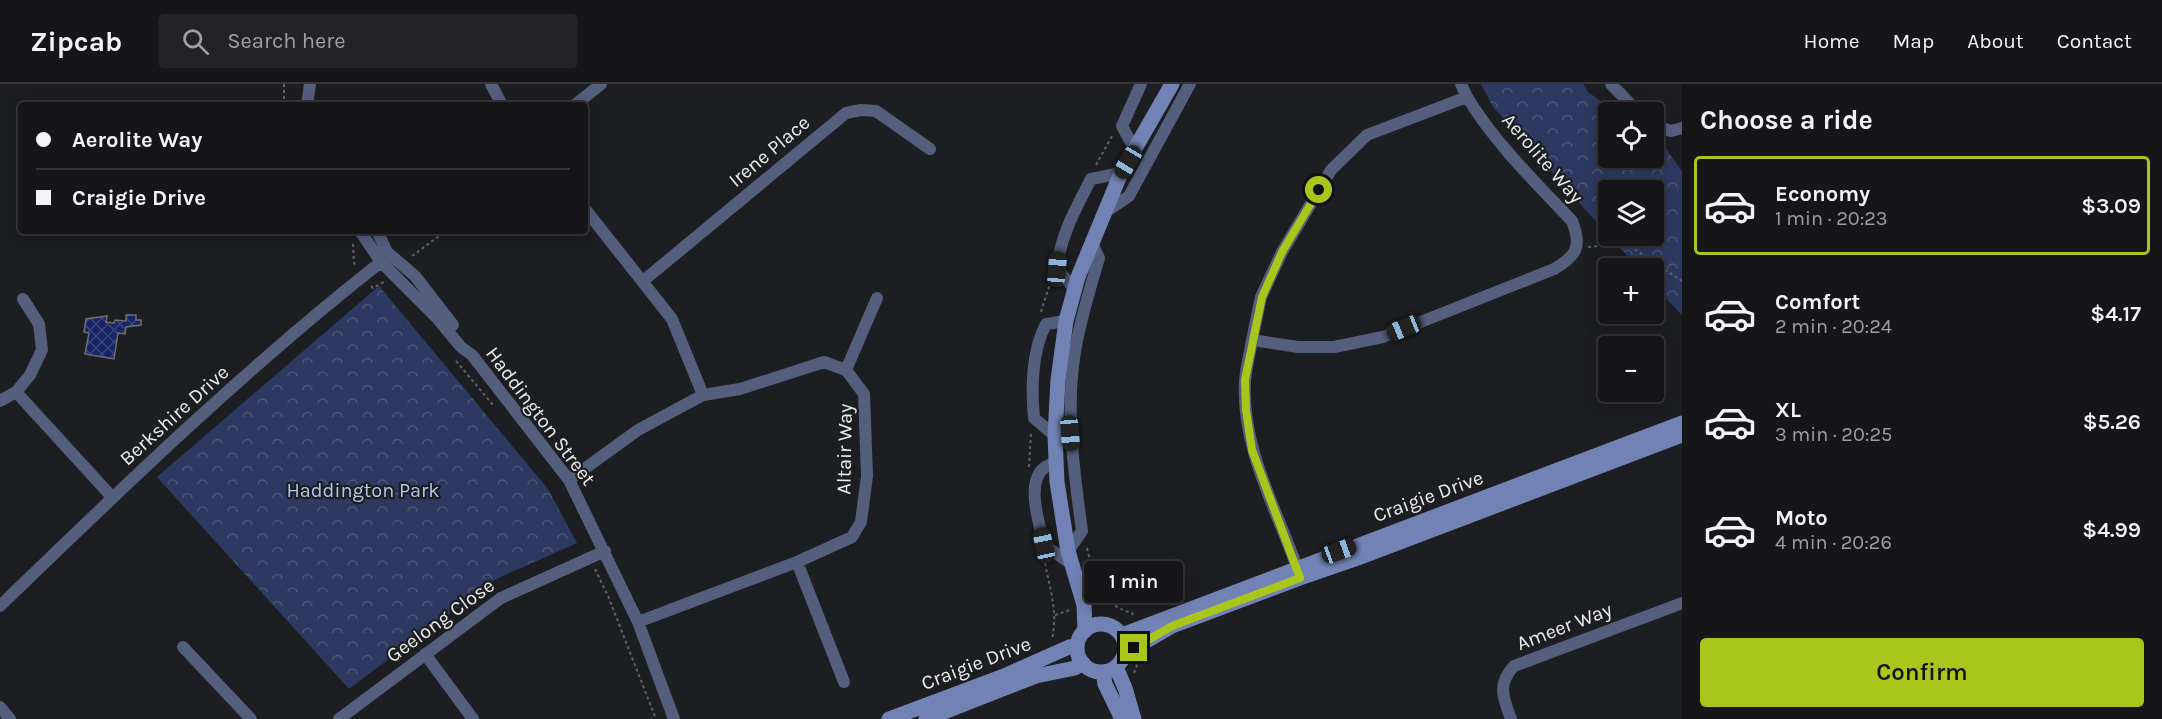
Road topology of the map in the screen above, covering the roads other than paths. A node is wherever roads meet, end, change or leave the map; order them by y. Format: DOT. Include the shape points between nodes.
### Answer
graph roads {
  1 [pos="310,84"];
  2 [pos="491,84"];
  3 [pos="601,84"];
  4 [pos="1141,84"];
  5 [pos="1172,84"];
  6 [pos="1190,84"];
  7 [pos="1461,84"];
  8 [pos="1611,84"];
  9 [pos="1467,97"];
  10 [pos="307,102"];
  11 [pos="500,102"];
  12 [pos="580,102"];
  13 [pos="1628,102"];
  14 [pos="1682,128"];
  15 [pos="1664,129"];
  16 [pos="930,149"];
  17 [pos="1135,150"];
  18 [pos="1121,173"];
  19 [pos="588,213"];
  20 [pos="1104,213"];
  21 [pos="355,234"];
  22 [pos="378,234"];
  23 [pos="1091,242"];
  24 [pos="381,262"];
  25 [pos="643,281"];
  26 [pos="1074,288"];
  27 [pos="877,298"];
  28 [pos="23,299"];
  29 [pos="1066,321"];
  30 [pos="1252,340"];
  31 [pos="472,355"];
  32 [pos="846,370"];
  33 [pos="16,393"];
  34 [pos="703,395"];
  35 [pos="0,401"];
  36 [pos="1682,423"];
  37 [pos="1682,435"];
  38 [pos="1055,436"];
  39 [pos="1057,462"];
  40 [pos="569,480"];
  41 [pos="112,497"];
  42 [pos="604,551"];
  43 [pos="1071,558"];
  44 [pos="797,562"];
  45 [pos="1298,573"];
  46 [pos="1682,603"];
  47 [pos="1084,605"];
  48 [pos="0,606"];
  49 [pos="638,622"];
  50 [pos="1085,630"];
  51 [pos="1119,636"];
  52 [pos="1077,646"];
  53 [pos="183,647"];
  54 [pos="425,654"];
  55 [pos="1083,663"];
  56 [pos="1109,670"];
  57 [pos="844,682"];
  58 [pos="0,708"];
  59 [pos="10,719"];
  60 [pos="251,719"];
  61 [pos="339,719"];
  62 [pos="473,719"];
  63 [pos="674,719"];
  64 [pos="888,719"];
  65 [pos="926,719"];
  66 [pos="1122,719"];
  67 [pos="1134,719"];
  68 [pos="1511,719"];
  1 -- 10 [label="street"];
  2 -- 11 [label="street"];
  3 -- 12 [label="street"];
  4 -- 17 [label="street" via="1122,126"];
  5 -- 17 [label="main road"];
  6 -- 20 [label="street" via="1129,196"];
  7 -- 9 [label="street, Aerolite Way"];
  8 -- 13 [label="street"];
  9 -- 30 [label="street" via="1367,135 1331,170 1282,252 1262,297"];
  9 -- 30 [label="street, Aerolite Way" via="1502,143 1572,221 1578,237 1568,261 1383,337 1334,348"];
  14 -- 15 [label="street"];
  16 -- 25 [label="street, Irene Place" via="876,111 846,113"];
  17 -- 18 [label="main road"];
  18 -- 20 [label="main road"];
  18 -- 26 [label="street" via="1091,179 1073,214 1059,251 1057,269"];
  19 -- 25 [label="street"];
  20 -- 23 [label="main road"];
  21 -- 24 [label="street, Haddington Street"];
  22 -- 31 [label="street" via="387,252 415,276 470,347"];
  23 -- 26 [label="main road"];
  23 -- 43 [label="street" via="1099,258 1084,306 1071,399 1071,444 1082,531"];
  24 -- 31 [label="street, Haddington Street"];
  24 -- 41 [label="street, Berkshire Drive" via="249,373"];
  25 -- 34 [label="street" via="672,319"];
  26 -- 29 [label="main road"];
  27 -- 32 [label="street"];
  28 -- 33 [label="street" via="39,324 42,350"];
  29 -- 38 [label="main road"];
  29 -- 38 [label="street" via="1046,324 1040,335 1032,394 1034,418"];
  30 -- 45 [label="street" via="1245,380 1252,450"];
  31 -- 40 [label="street, Haddington Street"];
  32 -- 34 [label="street" via="824,362 741,389"];
  32 -- 44 [label="street, Altair Way" via="864,394 867,476 861,522 852,537"];
  33 -- 35 [label="street"];
  33 -- 41 [label="street"];
  34 -- 40 [label="street" via="638,430"];
  36 -- 45 [label="main road, Craigie Drive"];
  37 -- 45 [label="main road, Craigie Drive" via="1358,558"];
  38 -- 39 [label="main road"];
  39 -- 43 [label="main road"];
  39 -- 43 [label="street" via="1043,468 1034,483 1036,506 1044,545"];
  40 -- 42 [label="street, Haddington Street"];
  41 -- 48 [label="street, Berkshire Drive"];
  42 -- 49 [label="street, Haddington Street"];
  42 -- 54 [label="street, Geelong Close" via="501,598"];
  43 -- 47 [label="main road"];
  44 -- 49 [label="street, Altair Way"];
  44 -- 57 [label="street"];
  45 -- 51 [label="main road, Craigie Drive" via="1141,635"];
  46 -- 68 [label="street, Ameer Way" via="1514,666 1504,676 1503,686"];
  47 -- 50 [label="main road"];
  47 -- 51 [label="main road"];
  49 -- 63 [label="street, Haddington Street"];
  50 -- 51 [label="main road" via="1097,624"];
  50 -- 52 [label="main road"];
  51 -- 56 [label="main road" via="1124,657"];
  52 -- 55 [label="main road"];
  52 -- 64 [label="main road, Craigie Drive"];
  53 -- 60 [label="street"];
  54 -- 61 [label="street, Geelong Close"];
  54 -- 62 [label="street"];
  55 -- 56 [label="main road" via="1090,669"];
  55 -- 65 [label="main road, Craigie Drive" via="1036,676"];
  56 -- 66 [label="main road" via="1105,684"];
  56 -- 67 [label="main road" via="1125,688"];
  58 -- 59 [label="street"];
}
